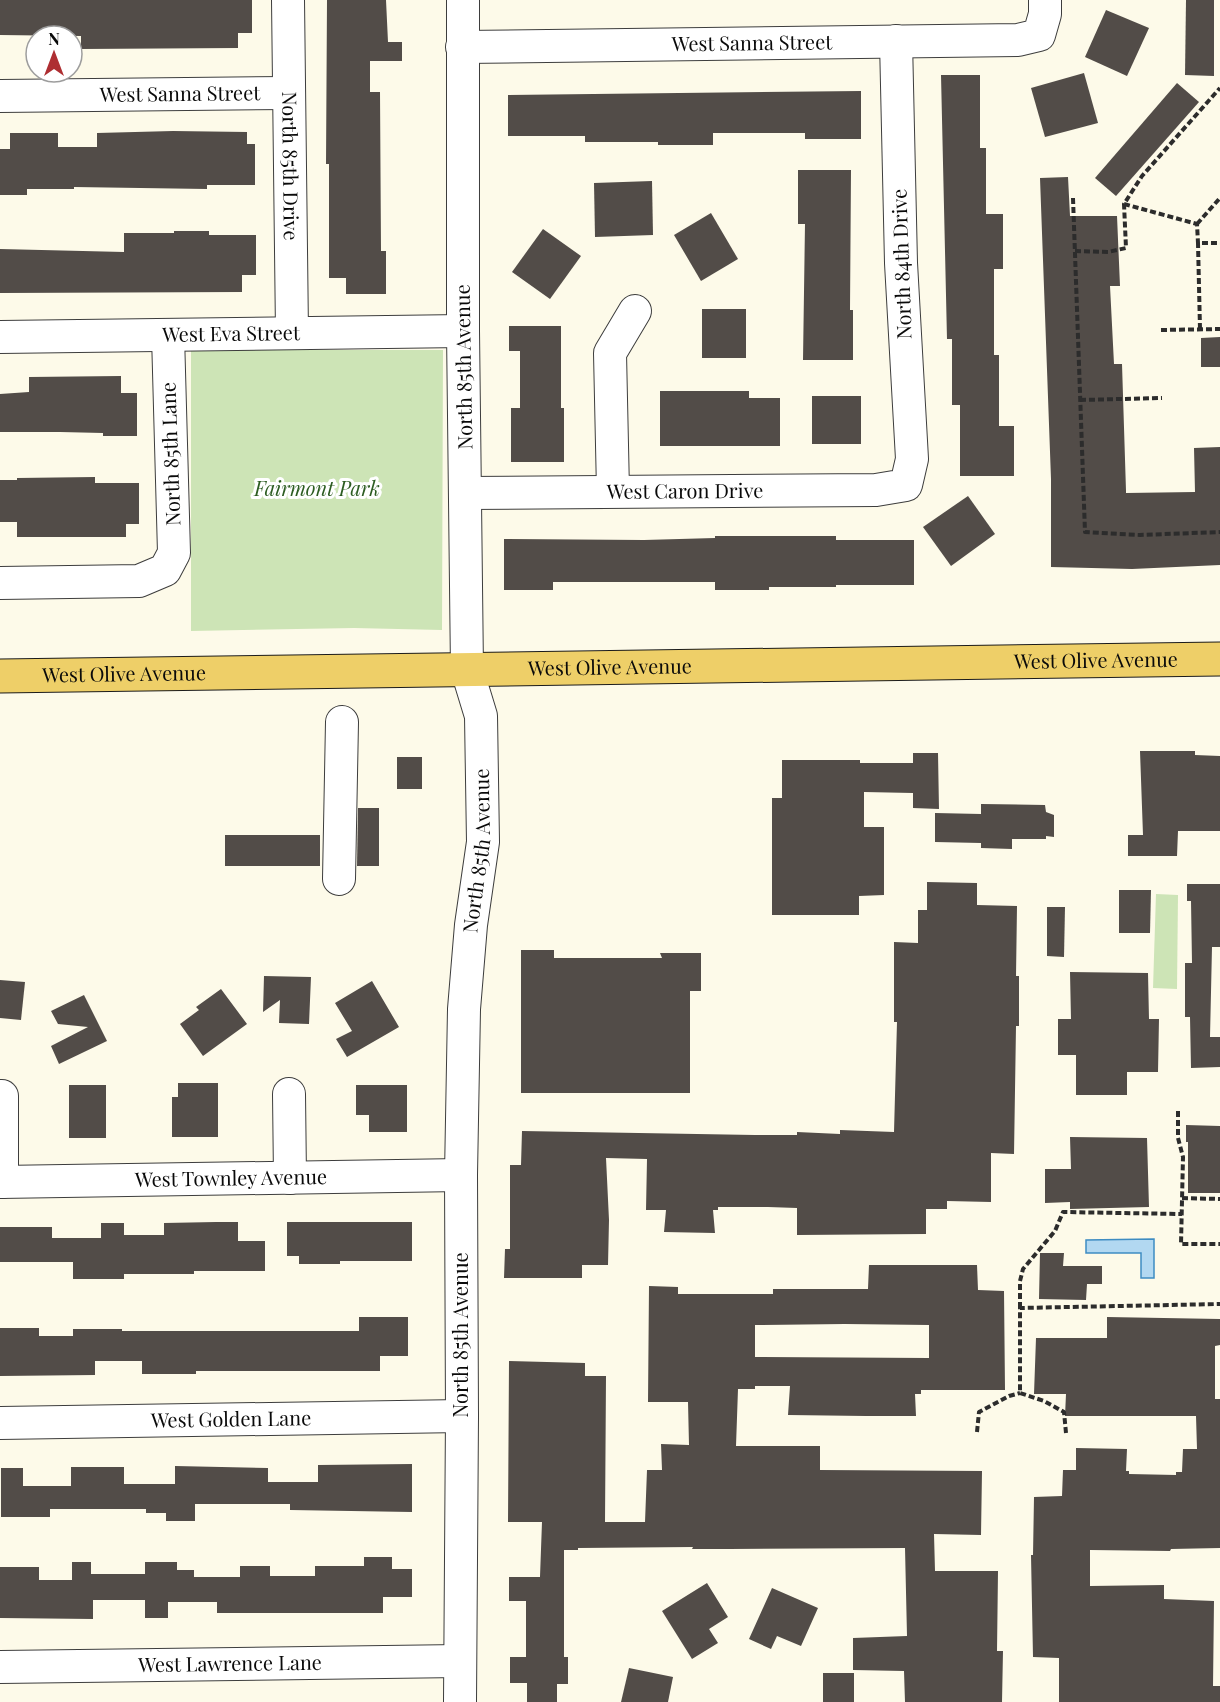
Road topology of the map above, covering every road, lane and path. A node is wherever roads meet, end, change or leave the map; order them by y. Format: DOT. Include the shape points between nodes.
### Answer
graph roads {
  1 [pos="288,0"];
  2 [pos="463,0"];
  3 [pos="1045,0"];
  4 [pos="896,41"];
  5 [pos="462,47"];
  6 [pos="1220,88"];
  7 [pos="289,93"];
  8 [pos="0,96"];
  9 [pos="1073,198"];
  10 [pos="1220,198"];
  11 [pos="1124,204"];
  12 [pos="1197,224"];
  13 [pos="1198,243"];
  14 [pos="1220,243"];
  15 [pos="1075,251"];
  16 [pos="635,311"];
  17 [pos="1200,329"];
  18 [pos="1220,329"];
  19 [pos="1161,330"];
  20 [pos="463,331"];
  21 [pos="292,333"];
  22 [pos="168,335"];
  23 [pos="0,337"];
  24 [pos="1162,398"];
  25 [pos="1080,400"];
  26 [pos="906,485"];
  27 [pos="613,491"];
  28 [pos="465,493"];
  29 [pos="1220,532"];
  30 [pos="0,583"];
  31 [pos="1220,659"];
  32 [pos="467,670"];
  33 [pos="0,676"];
  34 [pos="342,722"];
  35 [pos="339,879"];
  36 [pos="289,1094"];
  37 [pos="2,1096"];
  38 [pos="1178,1111"];
  39 [pos="461,1175"];
  40 [pos="290,1178"];
  41 [pos="1,1182"];
  42 [pos="1182,1198"];
  43 [pos="1220,1199"];
  44 [pos="1182,1214"];
  45 [pos="1220,1244"];
  46 [pos="1220,1304"];
  47 [pos="1020,1308"];
  48 [pos="1020,1393"];
  49 [pos="462,1416"];
  50 [pos="0,1423"];
  51 [pos="977,1432"];
  52 [pos="1066,1433"];
  53 [pos="460,1661"];
  54 [pos="0,1668"];
  55 [pos="460,1702"];
  1 -- 7 [label="street, North 85th Drive"];
  2 -- 5 [label="street, North 85th Avenue"];
  3 -- 4 [label="street, West Sanna Street" via="1039,35 1018,40"];
  4 -- 5 [label="street, West Sanna Street"];
  4 -- 26 [label="street, North 84th Drive" via="901,263 912,459"];
  5 -- 20 [label="street, North 85th Avenue"];
  6 -- 11 [label="path" via="1142,176"];
  7 -- 8 [label="street, West Sanna Street"];
  7 -- 21 [label="street, North 85th Drive"];
  9 -- 15 [label="path"];
  10 -- 12 [label="path"];
  11 -- 12 [label="path"];
  11 -- 15 [label="path" via="1126,248"];
  12 -- 13 [label="path"];
  13 -- 14 [label="path"];
  13 -- 17 [label="path"];
  15 -- 25 [label="path"];
  16 -- 27 [label="street" via="610,353"];
  17 -- 18 [label="path"];
  17 -- 19 [label="path"];
  20 -- 21 [label="street, West Eva Street"];
  20 -- 28 [label="street, North 85th Avenue"];
  21 -- 22 [label="street, West Eva Street"];
  22 -- 23 [label="street, West Eva Street"];
  22 -- 30 [label="street, North 85th Lane" via="174,553 165,570 139,581"];
  24 -- 25 [label="path"];
  25 -- 29 [label="path" via="1085,532"];
  26 -- 27 [label="street, West Caron Drive" via="876,490"];
  27 -- 28 [label="street, West Caron Drive"];
  28 -- 32 [label="street, North 85th Avenue"];
  31 -- 32 [label="main road, West Olive Avenue"];
  32 -- 33 [label="main road, West Olive Avenue"];
  32 -- 39 [label="street, North 85th Avenue" via="480,716 483,842 464,1009"];
  34 -- 35 [label="street"];
  36 -- 40 [label="street"];
  37 -- 41 [label="street"];
  38 -- 42 [label="path"];
  39 -- 40 [label="street, West Townley Avenue"];
  39 -- 49 [label="street, North 85th Avenue"];
  40 -- 41 [label="street, West Townley Avenue"];
  42 -- 43 [label="path"];
  42 -- 44 [label="path"];
  44 -- 45 [label="path" via="1181,1244"];
  44 -- 47 [label="path" via="1063,1212 1055,1231 1023,1269"];
  46 -- 47 [label="path"];
  47 -- 48 [label="path"];
  48 -- 51 [label="path" via="979,1412"];
  48 -- 52 [label="path" via="1064,1412"];
  49 -- 50 [label="street, West Golden Lane"];
  49 -- 53 [label="street, North 85th Avenue"];
  53 -- 54 [label="street, West Lawrence Lane"];
  53 -- 55 [label="street, North 85th Avenue"];
}
